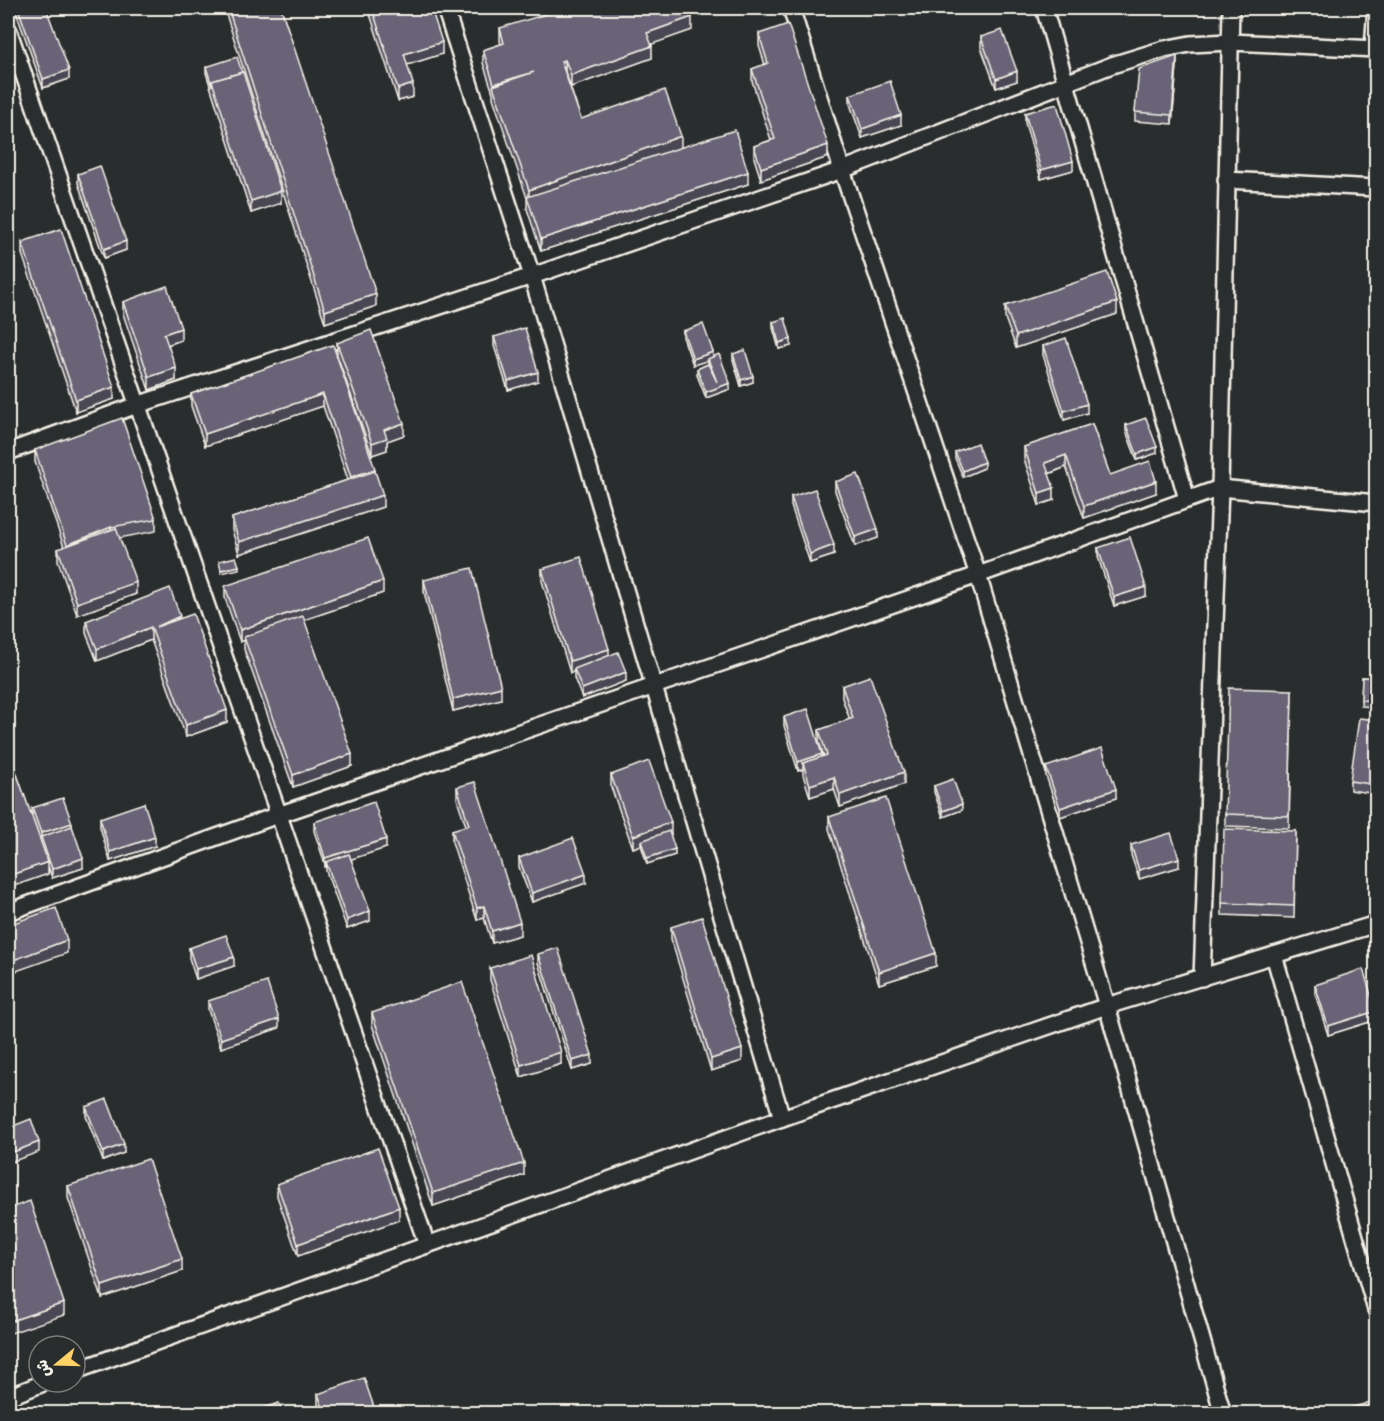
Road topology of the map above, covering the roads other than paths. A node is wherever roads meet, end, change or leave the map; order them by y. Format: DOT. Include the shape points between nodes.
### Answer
graph roads {
  1 [pos="445,8"];
  2 [pos="791,8"];
  3 [pos="1044,8"];
  4 [pos="1232,8"];
  5 [pos="1376,8"];
  6 [pos="8,29"];
  7 [pos="1230,42"];
  8 [pos="1375,49"];
  9 [pos="1067,83"];
  10 [pos="842,170"];
  11 [pos="1226,180"];
  12 [pos="1377,188"];
  13 [pos="532,276"];
  14 [pos="137,405"];
  15 [pos="8,452"];
  16 [pos="1220,488"];
  17 [pos="1187,500"];
  18 [pos="1377,503"];
  19 [pos="978,575"];
  20 [pos="655,687"];
  21 [pos="278,815"];
  22 [pos="8,912"];
  23 [pos="1377,924"];
  24 [pos="1274,955"];
  25 [pos="1202,978"];
  26 [pos="1107,1006"];
  27 [pos="782,1118"];
  28 [pos="427,1245"];
  29 [pos="1377,1310"];
  30 [pos="87,1367"];
  31 [pos="27,1389"];
  32 [pos="8,1396"];
  33 [pos="1223,1413"];
  1 -- 13 [label="street"];
  2 -- 10 [label="street"];
  3 -- 9 [label="street"];
  4 -- 7 [label="street"];
  5 -- 8 [label="street"];
  6 -- 14 [label="street"];
  7 -- 8 [label="street"];
  7 -- 9 [label="street" via="1164,49"];
  7 -- 11 [label="street"];
  9 -- 10 [label="street"];
  9 -- 17 [label="street"];
  10 -- 13 [label="street"];
  10 -- 19 [label="street"];
  11 -- 12 [label="street"];
  11 -- 16 [label="street"];
  13 -- 14 [label="street"];
  13 -- 20 [label="street"];
  14 -- 15 [label="street"];
  14 -- 21 [label="street"];
  16 -- 17 [label="street"];
  16 -- 18 [label="street"];
  16 -- 25 [label="street"];
  17 -- 19 [label="street"];
  19 -- 20 [label="street"];
  19 -- 26 [label="street"];
  20 -- 21 [label="street"];
  20 -- 27 [label="street"];
  21 -- 22 [label="street"];
  21 -- 28 [label="street"];
  23 -- 24 [label="street"];
  24 -- 25 [label="street"];
  24 -- 29 [label="street"];
  25 -- 26 [label="street"];
  26 -- 27 [label="street"];
  26 -- 33 [label="street"];
  27 -- 28 [label="street"];
  28 -- 30 [label="street"];
  31 -- 32 [label="street"];
}
